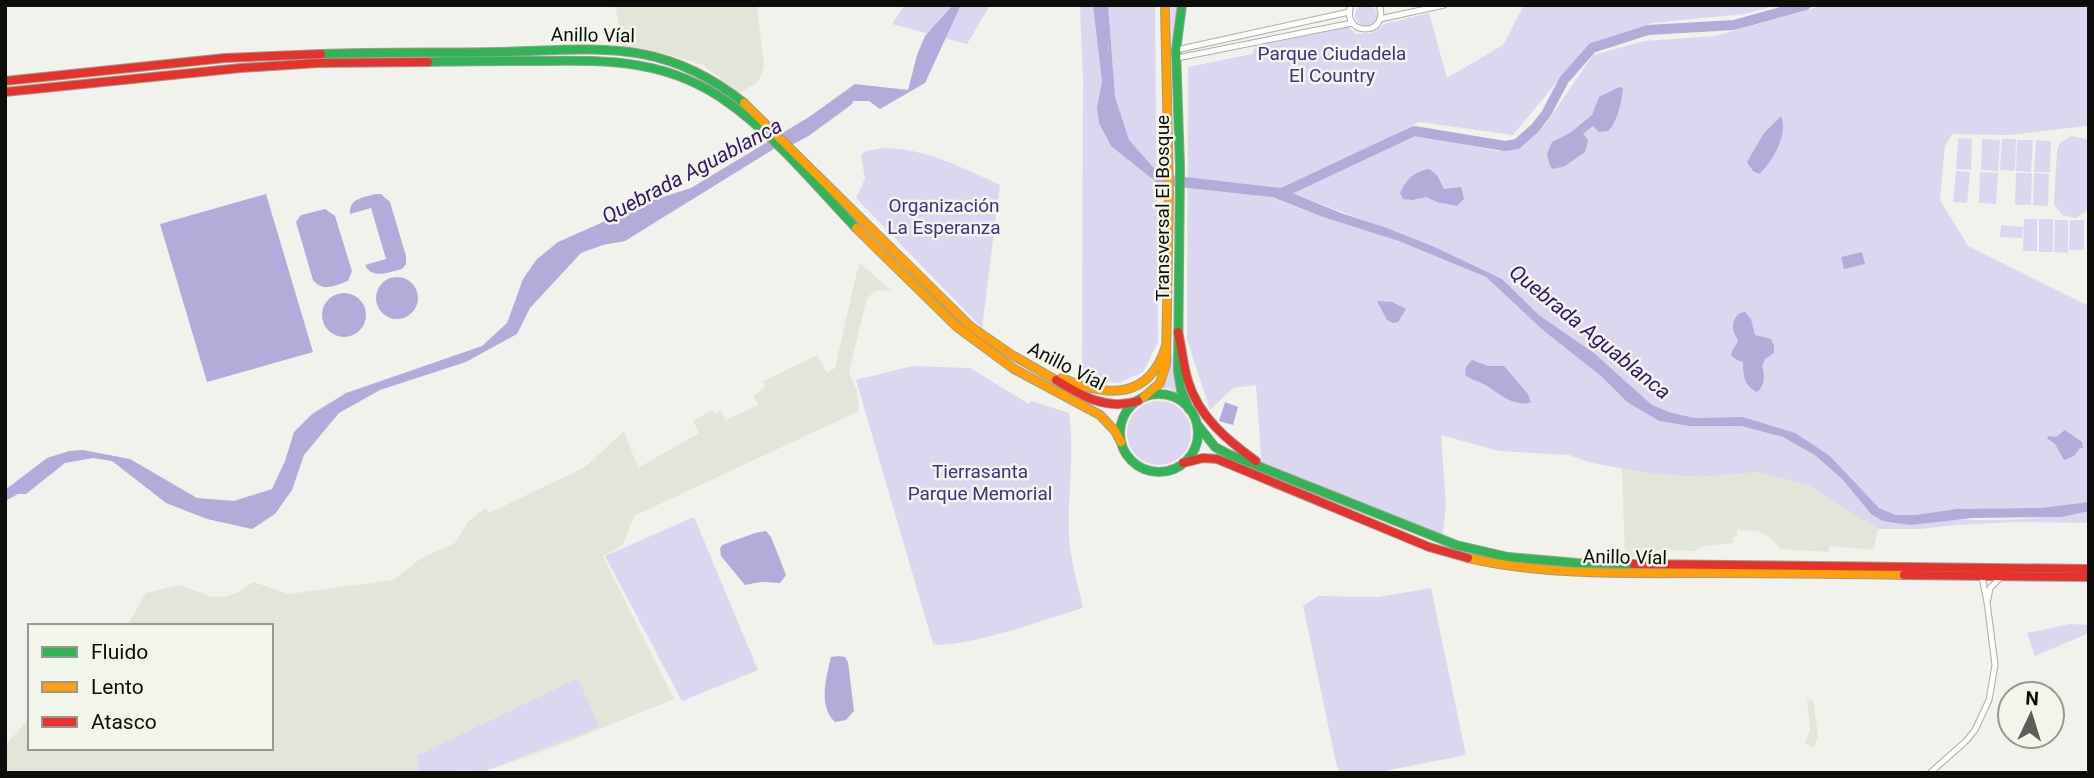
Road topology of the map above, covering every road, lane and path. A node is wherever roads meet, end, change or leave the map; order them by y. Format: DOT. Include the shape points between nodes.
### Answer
graph roads {
  1 [pos="1165,5"];
  2 [pos="1182,5"];
  3 [pos="1390,5"];
  4 [pos="1444,5"];
  5 [pos="1380,6"];
  6 [pos="1350,8"];
  7 [pos="1380,19"];
  8 [pos="1352,23"];
  9 [pos="1176,54"];
  10 [pos="5,81"];
  11 [pos="5,93"];
  12 [pos="1178,332"];
  13 [pos="1166,346"];
  14 [pos="1044,374"];
  15 [pos="1141,399"];
  16 [pos="1189,408"];
  17 [pos="1197,424"];
  18 [pos="1121,442"];
  19 [pos="1183,463"];
  20 [pos="1280,476"];
  21 [pos="2089,569"];
  22 [pos="2001,576"];
  23 [pos="1982,577"];
  24 [pos="2089,577"];
  25 [pos="1987,602"];
  26 [pos="1930,773"];
  1 -- 13 [label="main road, Transversal El Bosque"];
  2 -- 9 [label="main road, Transversal El Bosque"];
  3 -- 5 [label="street"];
  4 -- 7 [label="street"];
  5 -- 7 [label="street"];
  6 -- 8 [label="street"];
  6 -- 9 [label="street"];
  7 -- 8 [label="street" via="1365,29"];
  8 -- 9 [label="street"];
  9 -- 12 [label="main road, Transversal El Bosque"];
  10 -- 14 [label="main road, Anillo Víal" via="224,58 610,47 653,54 695,70 737,97 970,326"];
  11 -- 18 [label="main road, Anillo Víal" via="292,65 615,60 664,69 698,83 732,105 971,339 1030,379 1098,411"];
  12 -- 16 [label="main road, Transversal El Bosque" via="1179,383"];
  12 -- 20 [label="main road" via="1187,378 1202,412 1228,441"];
  13 -- 14 [label="main road" via="1153,373 1118,391 1094,391"];
  13 -- 15 [label="main road, Transversal El Bosque" via="1164,374 1157,387"];
  14 -- 15 [label="main road, Anillo Víal" via="1102,403 1122,405"];
  15 -- 16 [label="main road" via="1169,396"];
  15 -- 18 [label="main road" via="1123,419"];
  16 -- 17 [label="main road"];
  17 -- 19 [label="main road" via="1195,448"];
  17 -- 20 [label="main road, Anillo Víal" via="1220,450"];
  18 -- 19 [label="main road" via="1132,461 1146,469 1163,471"];
  19 -- 23 [label="main road, Anillo Víal" via="1221,460 1429,547 1499,565 1606,574"];
  20 -- 21 [label="main road, Anillo Víal" via="1447,542 1538,561"];
  22 -- 23 [label="main road, Anillo Víal"];
  22 -- 24 [label="main road, Anillo Víal"];
  22 -- 25 [label="street" via="1991,587"];
  23 -- 25 [label="street"];
  25 -- 26 [label="street" via="1995,665 1989,700 1975,730"];
}
